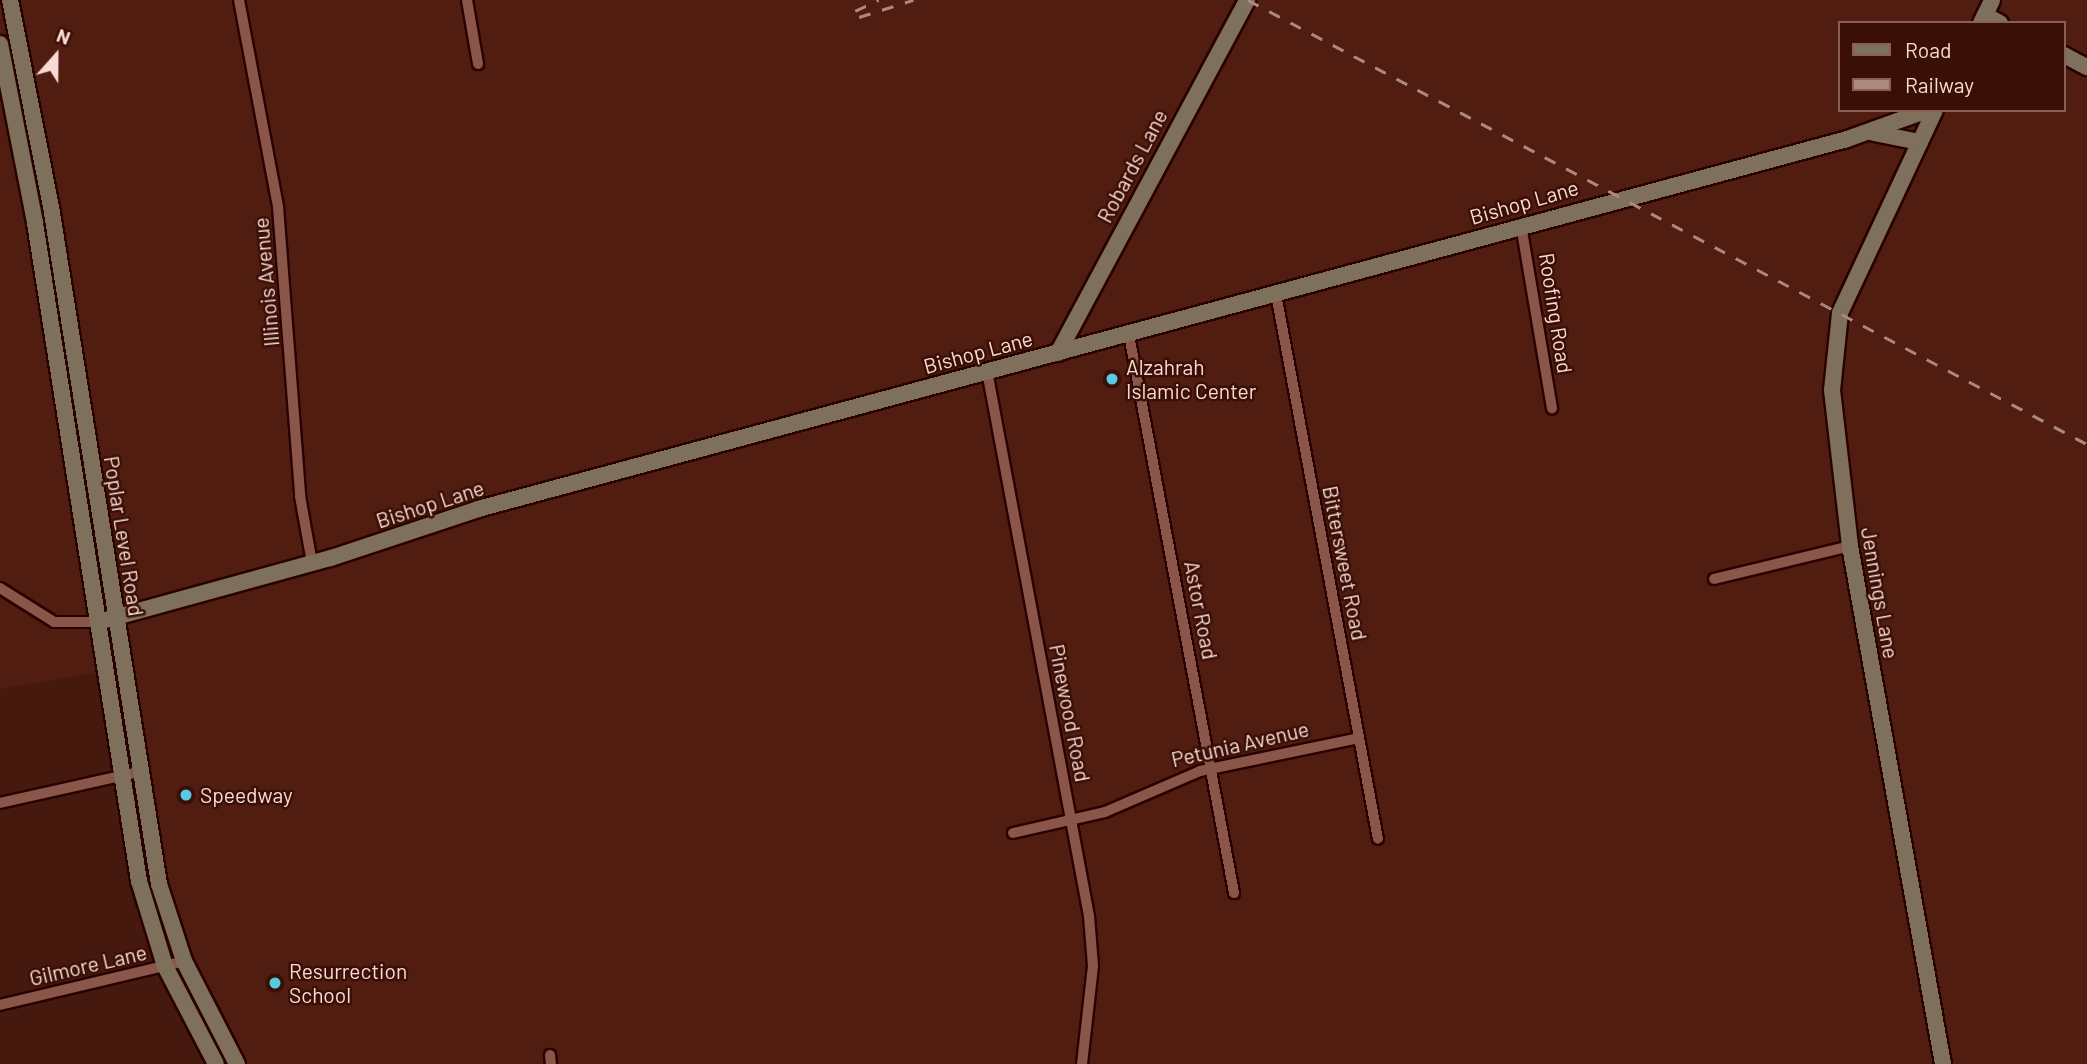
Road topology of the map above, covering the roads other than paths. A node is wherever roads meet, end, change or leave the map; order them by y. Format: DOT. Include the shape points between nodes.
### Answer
graph roads {
  1 [pos="10,0"];
  2 [pos="239,0"];
  3 [pos="467,0"];
  4 [pos="1247,0"];
  5 [pos="0,44"];
  6 [pos="2066,56"];
  7 [pos="478,64"];
  8 [pos="2087,67"];
  9 [pos="1923,112"];
  10 [pos="1934,112"];
  11 [pos="1871,132"];
  12 [pos="1920,142"];
  13 [pos="1521,225"];
  14 [pos="1276,294"];
  15 [pos="1129,335"];
  16 [pos="1058,353"];
  17 [pos="987,372"];
  18 [pos="1552,408"];
  19 [pos="1850,546"];
  20 [pos="312,563"];
  21 [pos="1714,579"];
  22 [pos="0,588"];
  23 [pos="115,615"];
  24 [pos="98,622"];
  25 [pos="1359,738"];
  26 [pos="1211,769"];
  27 [pos="139,772"];
  28 [pos="121,775"];
  29 [pos="0,803"];
  30 [pos="1070,817"];
  31 [pos="1013,833"];
  32 [pos="1378,839"];
  33 [pos="1234,893"];
  34 [pos="184,961"];
  35 [pos="165,966"];
  36 [pos="0,1005"];
  37 [pos="216,1064"];
  38 [pos="237,1064"];
  39 [pos="1082,1064"];
  40 [pos="1942,1064"];
  1 -- 23 [label="street, Poplar Level Road" via="52,213"];
  2 -- 20 [label="street, Illinois Avenue" via="278,207 300,496"];
  3 -- 7 [label="street"];
  4 -- 16 [label="street, Robards Lane"];
  5 -- 24 [label="street, Poplar Level Road"];
  6 -- 8 [label="street"];
  9 -- 11 [label="street, Bishop Lane"];
  10 -- 12 [label="street"];
  11 -- 12 [label="street, Bishop Lane"];
  11 -- 13 [label="street, Bishop Lane"];
  12 -- 19 [label="street, Jennings Lane" via="1860,262 1837,330 1833,426"];
  13 -- 14 [label="street, Bishop Lane"];
  13 -- 18 [label="street, Roofing Road"];
  14 -- 15 [label="street, Bishop Lane"];
  14 -- 25 [label="street, Bittersweet Road"];
  15 -- 16 [label="street, Bishop Lane"];
  15 -- 26 [label="street, Astor Road"];
  16 -- 17 [label="street, Bishop Lane"];
  17 -- 20 [label="street, Bishop Lane" via="478,509"];
  17 -- 30 [label="street, Pinewood Road"];
  19 -- 21 [label="street"];
  19 -- 40 [label="street, Jennings Lane"];
  20 -- 23 [label="street, Bishop Lane"];
  22 -- 24 [label="street" via="54,622"];
  23 -- 24 [label="street, Bishop Lane"];
  23 -- 27 [label="street, Poplar Level Road"];
  24 -- 28 [label="street, Poplar Level Road"];
  25 -- 26 [label="street, Petunia Avenue"];
  25 -- 32 [label="street, Bittersweet Road"];
  26 -- 30 [label="street, Petunia Avenue" via="1162,783 1105,812"];
  26 -- 33 [label="street, Astor Road"];
  27 -- 28 [label="street"];
  27 -- 34 [label="street, Poplar Level Road" via="159,884"];
  28 -- 29 [label="street"];
  28 -- 35 [label="street, Poplar Level Road" via="139,881"];
  30 -- 31 [label="street, Petunia Avenue"];
  30 -- 39 [label="street, Pinewood Road" via="1093,950"];
  34 -- 35 [label="street, Gilmore Lane"];
  34 -- 38 [label="street, Poplar Level Road"];
  35 -- 36 [label="street, Gilmore Lane"];
  35 -- 37 [label="street, Poplar Level Road"];
}
